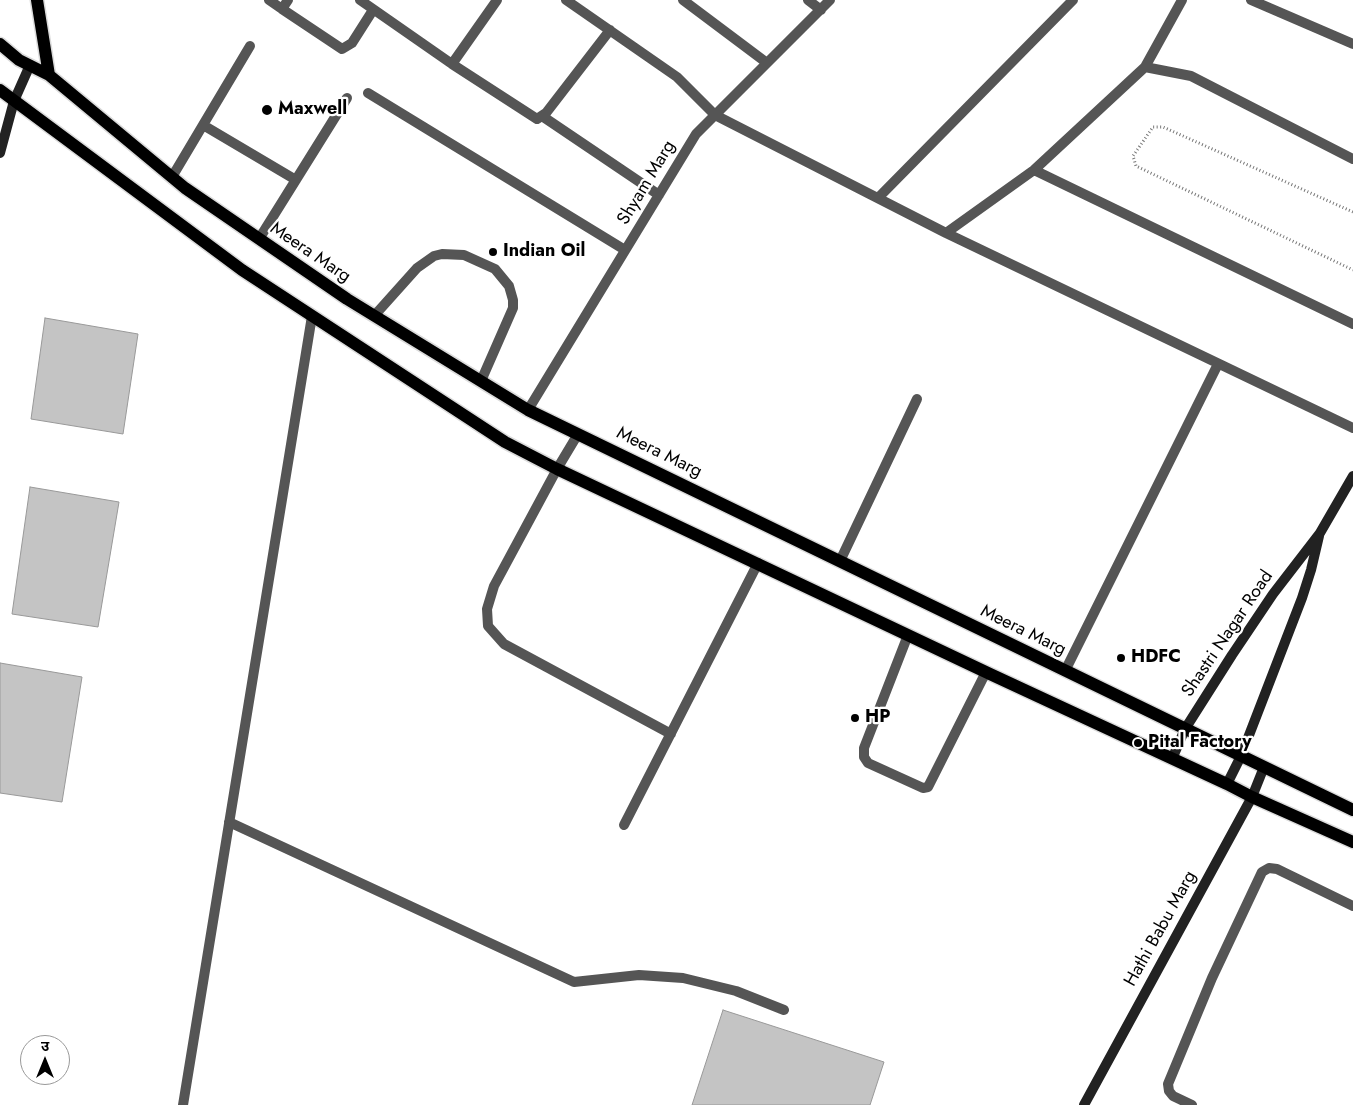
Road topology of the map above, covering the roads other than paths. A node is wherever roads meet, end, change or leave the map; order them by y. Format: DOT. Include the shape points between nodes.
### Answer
graph roads {
  1 [pos="37,0"];
  2 [pos="269,0"];
  3 [pos="360,0"];
  4 [pos="497,0"];
  5 [pos="566,0"];
  6 [pos="683,0"];
  7 [pos="808,0"];
  8 [pos="830,0"];
  9 [pos="1073,0"];
  10 [pos="1182,0"];
  11 [pos="1251,0"];
  12 [pos="285,4"];
  13 [pos="373,10"];
  14 [pos="821,10"];
  15 [pos="610,30"];
  16 [pos="0,44"];
  17 [pos="1353,44"];
  18 [pos="250,46"];
  19 [pos="767,63"];
  20 [pos="452,64"];
  21 [pos="30,66"];
  22 [pos="1145,67"];
  23 [pos="49,75"];
  24 [pos="0,90"];
  25 [pos="368,93"];
  26 [pos="347,98"];
  27 [pos="14,101"];
  28 [pos="715,115"];
  29 [pos="542,116"];
  30 [pos="203,125"];
  31 [pos="0,153"];
  32 [pos="1353,159"];
  33 [pos="1034,170"];
  34 [pos="172,177"];
  35 [pos="296,180"];
  36 [pos="659,194"];
  37 [pos="878,198"];
  38 [pos="946,233"];
  39 [pos="259,239"];
  40 [pos="625,250"];
  41 [pos="312,316"];
  42 [pos="374,316"];
  43 [pos="1353,324"];
  44 [pos="1218,364"];
  45 [pos="481,381"];
  46 [pos="917,399"];
  47 [pos="528,410"];
  48 [pos="1353,428"];
  49 [pos="578,434"];
  50 [pos="557,469"];
  51 [pos="1353,476"];
  52 [pos="1320,533"];
  53 [pos="840,561"];
  54 [pos="758,564"];
  55 [pos="908,635"];
  56 [pos="1065,671"];
  57 [pos="986,672"];
  58 [pos="1185,730"];
  59 [pos="671,734"];
  60 [pos="1241,756"];
  61 [pos="1172,759"];
  62 [pos="1264,767"];
  63 [pos="1227,784"];
  64 [pos="1252,797"];
  65 [pos="1353,810"];
  66 [pos="229,822"];
  67 [pos="624,825"];
  68 [pos="1353,842"];
  69 [pos="1353,906"];
  70 [pos="784,1010"];
  71 [pos="183,1105"];
  72 [pos="1084,1105"];
  73 [pos="1192,1105"];
  1 -- 23 [label="main road"];
  2 -- 12 [label="street"];
  3 -- 13 [label="street"];
  4 -- 20 [label="street"];
  5 -- 15 [label="street"];
  6 -- 19 [label="street"];
  7 -- 14 [label="street"];
  8 -- 14 [label="street, Shyam Marg"];
  9 -- 37 [label="street"];
  10 -- 22 [label="street"];
  11 -- 17 [label="street"];
  12 -- 13 [label="street" via="342,49 352,43"];
  13 -- 20 [label="street"];
  14 -- 19 [label="street, Shyam Marg"];
  15 -- 28 [label="street" via="677,77"];
  15 -- 29 [label="street"];
  16 -- 21 [label="main road, Meera Marg"];
  18 -- 30 [label="street"];
  19 -- 28 [label="street, Shyam Marg"];
  20 -- 29 [label="street" via="527,114 537,119"];
  21 -- 23 [label="main road, Meera Marg"];
  21 -- 27 [label="street"];
  22 -- 32 [label="street" via="1191,76"];
  22 -- 33 [label="street"];
  23 -- 34 [label="main road, Meera Marg"];
  24 -- 27 [label="main road"];
  25 -- 40 [label="street"];
  26 -- 35 [label="street"];
  27 -- 31 [label="street"];
  27 -- 41 [label="main road" via="242,270"];
  28 -- 36 [label="street, Shyam Marg" via="696,134"];
  28 -- 37 [label="street"];
  29 -- 36 [label="street"];
  30 -- 34 [label="street"];
  30 -- 35 [label="street"];
  33 -- 38 [label="street"];
  33 -- 43 [label="street"];
  34 -- 39 [label="main road, Meera Marg"];
  35 -- 39 [label="street"];
  36 -- 40 [label="street, Shyam Marg"];
  37 -- 38 [label="street"];
  38 -- 44 [label="street"];
  39 -- 42 [label="main road, Meera Marg"];
  40 -- 47 [label="street, Shyam Marg"];
  41 -- 50 [label="main road" via="505,442"];
  41 -- 66 [label="street"];
  42 -- 45 [label="main road, Meera Marg"];
  42 -- 45 [label="street" via="417,268 434,256 464,255 495,269 509,286 513,308"];
  44 -- 48 [label="street"];
  44 -- 56 [label="street"];
  45 -- 47 [label="main road, Meera Marg"];
  46 -- 53 [label="street"];
  47 -- 49 [label="main road, Meera Marg"];
  49 -- 50 [label="street"];
  49 -- 53 [label="main road, Meera Marg"];
  50 -- 54 [label="main road"];
  50 -- 59 [label="street" via="494,586 487,609 488,626 504,644"];
  51 -- 52 [label="street, Shastri Nagar Road"];
  52 -- 58 [label="street, Shastri Nagar Road" via="1273,594"];
  52 -- 60 [label="street, Shastri Nagar Road" via="1302,598"];
  53 -- 56 [label="main road, Meera Marg"];
  54 -- 55 [label="main road"];
  54 -- 59 [label="street"];
  55 -- 57 [label="main road"];
  55 -- 57 [label="street" via="864,748 868,763 923,788 928,787"];
  56 -- 58 [label="main road, Meera Marg"];
  57 -- 61 [label="main road"];
  58 -- 60 [label="main road, Meera Marg"];
  58 -- 61 [label="street, Shastri Nagar Road"];
  59 -- 67 [label="street"];
  60 -- 62 [label="main road, Meera Marg"];
  60 -- 63 [label="street, Shastri Nagar Road"];
  61 -- 63 [label="main road"];
  62 -- 64 [label="street, Hathi Babu Marg"];
  62 -- 65 [label="main road, Meera Marg"];
  63 -- 64 [label="main road"];
  64 -- 68 [label="main road"];
  64 -- 72 [label="street, Hathi Babu Marg"];
  66 -- 70 [label="street" via="574,982 639,975 683,978 736,991"];
  66 -- 71 [label="street"];
  69 -- 73 [label="street" via="1276,869 1262,872 1212,978 1168,1084 1173,1096"];
}
